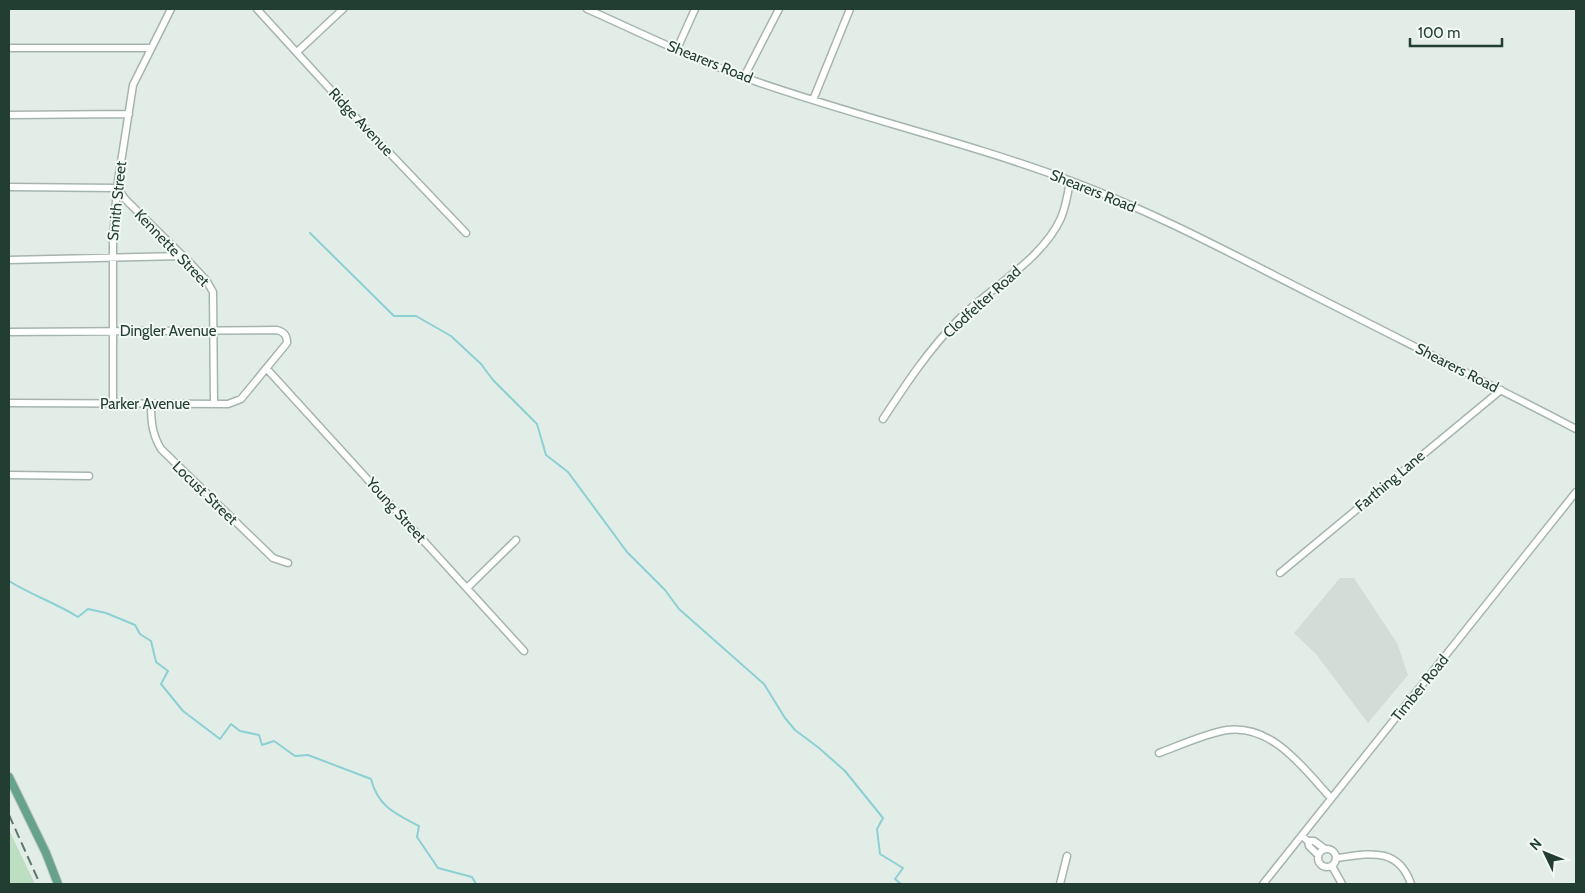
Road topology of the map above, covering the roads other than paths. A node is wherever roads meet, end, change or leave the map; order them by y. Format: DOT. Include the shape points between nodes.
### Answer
graph roads {
  1 [pos="171,9"];
  2 [pos="257,9"];
  3 [pos="343,9"];
  4 [pos="587,9"];
  5 [pos="693,9"];
  6 [pos="779,9"];
  7 [pos="850,9"];
  8 [pos="9,48"];
  9 [pos="151,48"];
  10 [pos="677,50"];
  11 [pos="297,52"];
  12 [pos="744,77"];
  13 [pos="812,100"];
  14 [pos="129,114"];
  15 [pos="9,115"];
  16 [pos="1070,181"];
  17 [pos="9,187"];
  18 [pos="117,188"];
  19 [pos="466,233"];
  20 [pos="182,256"];
  21 [pos="113,258"];
  22 [pos="9,260"];
  23 [pos="113,331"];
  24 [pos="214,331"];
  25 [pos="9,332"];
  26 [pos="267,369"];
  27 [pos="1500,390"];
  28 [pos="9,403"];
  29 [pos="113,404"];
  30 [pos="150,404"];
  31 [pos="214,404"];
  32 [pos="882,419"];
  33 [pos="1576,429"];
  34 [pos="9,474"];
  35 [pos="89,476"];
  36 [pos="1576,492"];
  37 [pos="516,540"];
  38 [pos="288,563"];
  39 [pos="1280,573"];
  40 [pos="467,588"];
  41 [pos="524,651"];
  42 [pos="1159,753"];
  43 [pos="9,777"];
  44 [pos="1331,798"];
  45 [pos="1302,836"];
  46 [pos="1308,841"];
  47 [pos="1325,849"];
  48 [pos="1318,855"];
  49 [pos="1067,856"];
  50 [pos="1337,858"];
  51 [pos="1332,866"];
  52 [pos="58,884"];
  53 [pos="1060,884"];
  54 [pos="1263,884"];
  55 [pos="1342,884"];
  56 [pos="1411,884"];
  1 -- 9 [label="street, Smith Street"];
  2 -- 11 [label="street, Ridge Avenue"];
  3 -- 11 [label="street"];
  4 -- 10 [label="street, Shearers Road"];
  5 -- 10 [label="street"];
  6 -- 12 [label="street"];
  7 -- 13 [label="street"];
  8 -- 9 [label="street"];
  9 -- 14 [label="street, Smith Street" via="132,85"];
  10 -- 12 [label="street, Shearers Road"];
  11 -- 19 [label="street, Ridge Avenue"];
  12 -- 13 [label="street, Shearers Road"];
  13 -- 16 [label="street, Shearers Road"];
  14 -- 15 [label="street"];
  14 -- 18 [label="street, Smith Street"];
  16 -- 27 [label="street, Shearers Road" via="1132,206 1237,256"];
  16 -- 32 [label="street, Clodfelter Road" via="1067,200 1050,235 1030,258 959,319 931,350"];
  17 -- 18 [label="street"];
  18 -- 20 [label="street, Kennette Street"];
  18 -- 21 [label="street, Smith Street"];
  20 -- 21 [label="street"];
  20 -- 24 [label="street, Kennette Street" via="206,280 213,292"];
  21 -- 22 [label="street"];
  21 -- 23 [label="street, Smith Street"];
  23 -- 24 [label="street, Dingler Avenue"];
  23 -- 25 [label="street, Dingler Avenue"];
  23 -- 29 [label="street, Smith Street"];
  24 -- 26 [label="street, Dingler Avenue" via="283,332 287,343"];
  24 -- 31 [label="street, Kennette Street"];
  26 -- 31 [label="street, Parker Avenue" via="240,399 228,404"];
  26 -- 40 [label="street, Young Street"];
  27 -- 33 [label="street, Shearers Road"];
  27 -- 39 [label="street, Farthing Lane"];
  28 -- 29 [label="street, Parker Avenue"];
  29 -- 30 [label="street, Parker Avenue"];
  30 -- 31 [label="street, Parker Avenue"];
  30 -- 38 [label="street, Locust Street" via="151,426 161,449 273,558"];
  34 -- 35 [label="street"];
  36 -- 44 [label="street, Timber Road"];
  37 -- 40 [label="street"];
  40 -- 41 [label="street, Young Street"];
  42 -- 44 [label="street" via="1227,730 1254,731 1281,747"];
  43 -- 52 [label="main road"];
  44 -- 45 [label="street, Timber Road"];
  45 -- 46 [label="street"];
  45 -- 54 [label="street, Timber Road"];
  46 -- 47 [label="street" via="1314,840"];
  46 -- 48 [label="street"];
  47 -- 48 [label="street"];
  47 -- 50 [label="street" via="1334,851"];
  48 -- 51 [label="street" via="1322,866"];
  49 -- 53 [label="street"];
  50 -- 51 [label="street"];
  50 -- 56 [label="street" via="1380,854 1401,865"];
  51 -- 55 [label="street"];
}
